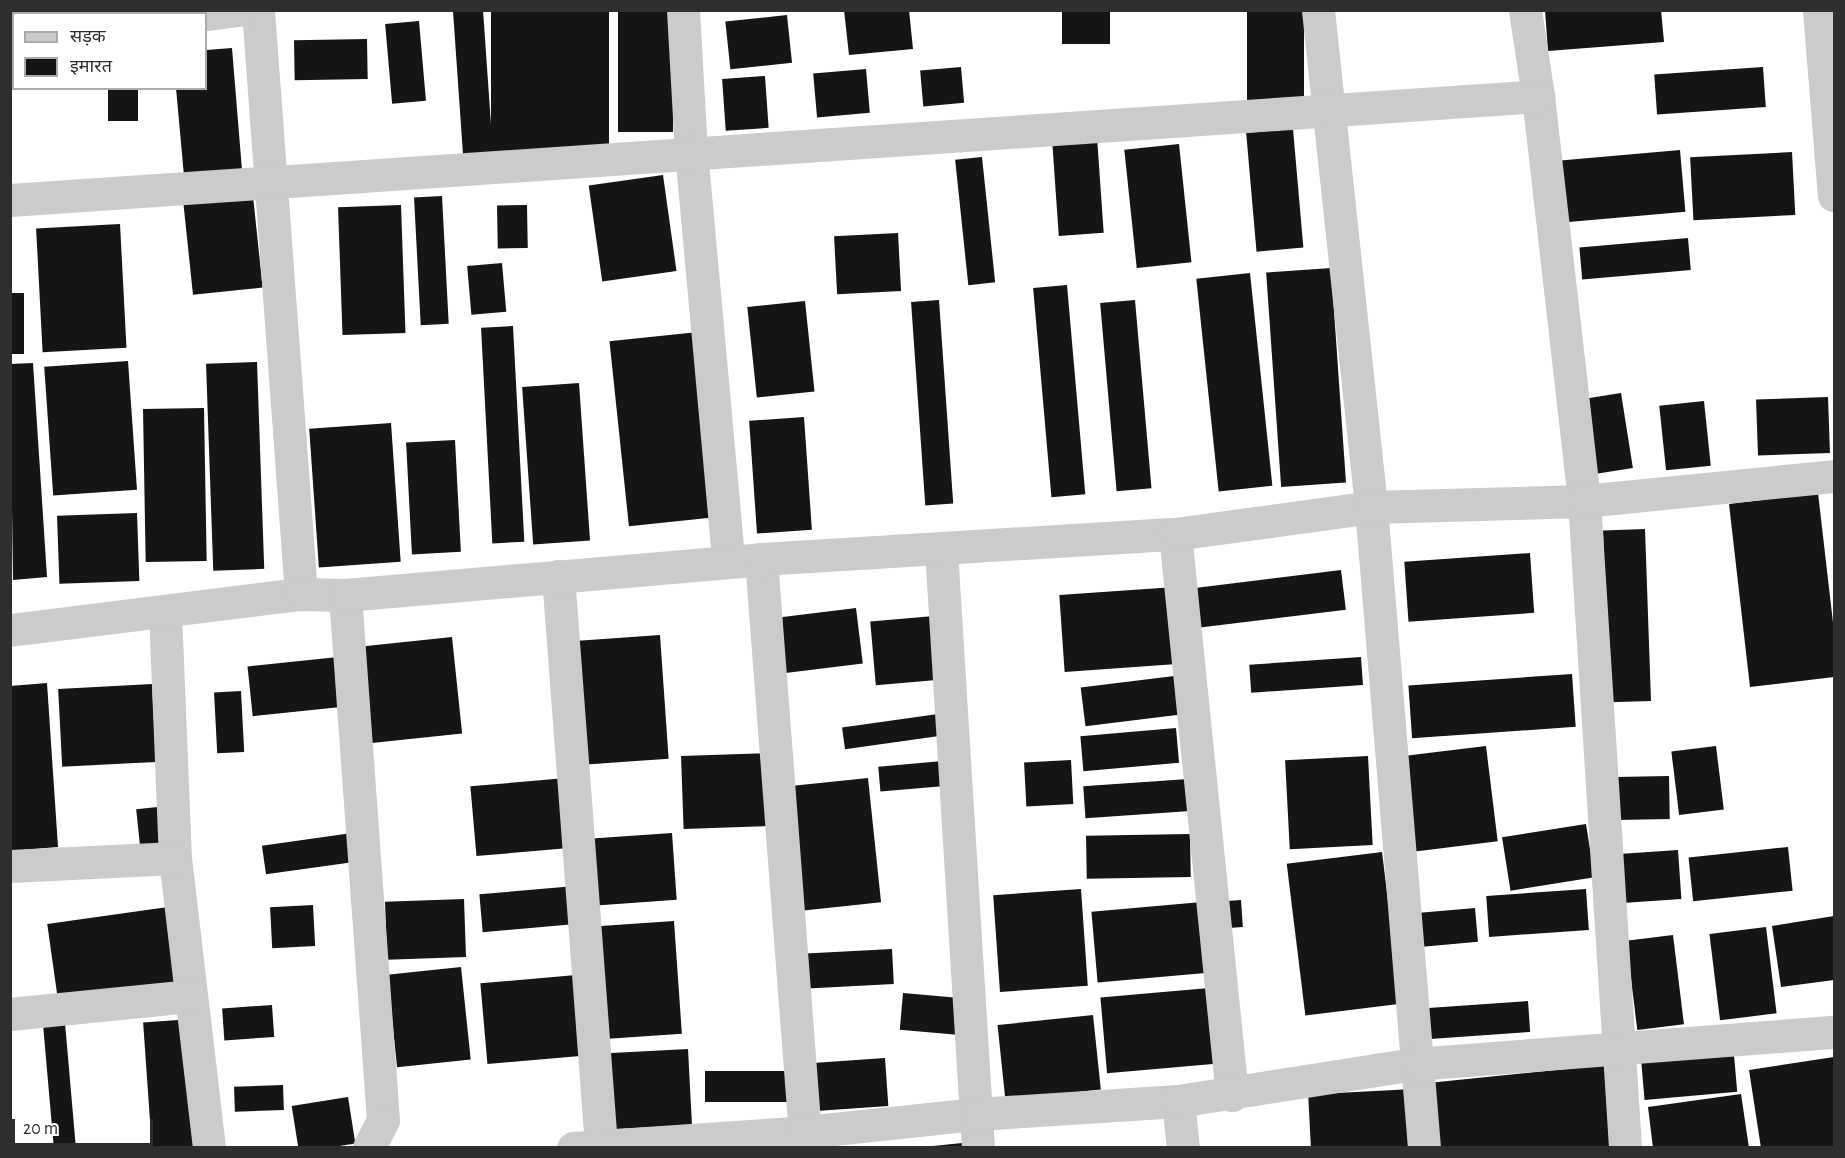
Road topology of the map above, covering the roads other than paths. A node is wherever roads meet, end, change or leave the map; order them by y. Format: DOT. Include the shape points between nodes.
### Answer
graph roads {
  1 [pos="241,10"];
  2 [pos="258,10"];
  3 [pos="683,10"];
  4 [pos="1318,10"];
  5 [pos="1525,10"];
  6 [pos="1819,10"];
  7 [pos="207,14"];
  8 [pos="1538,96"];
  9 [pos="1329,109"];
  10 [pos="691,151"];
  11 [pos="270,180"];
  12 [pos="1834,195"];
  13 [pos="10,200"];
  14 [pos="1834,476"];
  15 [pos="1584,501"];
  16 [pos="1371,507"];
  17 [pos="1174,534"];
  18 [pos="940,550"];
  19 [pos="761,559"];
  20 [pos="728,561"];
  21 [pos="558,576"];
  22 [pos="301,594"];
  23 [pos="345,595"];
  24 [pos="165,611"];
  25 [pos="10,630"];
  26 [pos="175,858"];
  27 [pos="10,866"];
  28 [pos="190,996"];
  29 [pos="10,1014"];
  30 [pos="1834,1032"];
  31 [pos="1616,1048"];
  32 [pos="1415,1064"];
  33 [pos="1232,1095"];
  34 [pos="1178,1101"];
  35 [pos="977,1114"];
  36 [pos="805,1140"];
  37 [pos="583,1147"];
  38 [pos="209,1148"];
  39 [pos="369,1148"];
  40 [pos="978,1148"];
  41 [pos="1183,1148"];
  42 [pos="1424,1148"];
  43 [pos="1625,1148"];
  1 -- 7 [label="street"];
  2 -- 11 [label="street"];
  3 -- 10 [label="street"];
  4 -- 9 [label="street"];
  5 -- 8 [label="street"];
  6 -- 12 [label="street"];
  8 -- 9 [label="street"];
  8 -- 15 [label="street"];
  9 -- 10 [label="street"];
  9 -- 16 [label="street"];
  10 -- 11 [label="street"];
  10 -- 20 [label="street"];
  11 -- 13 [label="street"];
  11 -- 22 [label="street"];
  14 -- 15 [label="street"];
  15 -- 16 [label="street"];
  15 -- 31 [label="street"];
  16 -- 17 [label="street"];
  16 -- 32 [label="street"];
  17 -- 18 [label="street"];
  17 -- 33 [label="street"];
  18 -- 19 [label="street"];
  18 -- 35 [label="street"];
  19 -- 20 [label="street"];
  19 -- 36 [label="street"];
  20 -- 21 [label="street"];
  21 -- 23 [label="street"];
  21 -- 37 [label="street"];
  22 -- 23 [label="street"];
  22 -- 24 [label="street"];
  23 -- 39 [label="street" via="383,1120"];
  24 -- 25 [label="street"];
  24 -- 26 [label="street"];
  26 -- 27 [label="street"];
  26 -- 28 [label="street"];
  28 -- 29 [label="street"];
  28 -- 38 [label="street"];
  30 -- 31 [label="street"];
  31 -- 32 [label="street"];
  31 -- 43 [label="street"];
  32 -- 33 [label="street"];
  32 -- 42 [label="street"];
  33 -- 34 [label="street"];
  34 -- 35 [label="street"];
  34 -- 41 [label="street"];
  35 -- 36 [label="street"];
  35 -- 40 [label="street"];
  36 -- 37 [label="street"];
}
